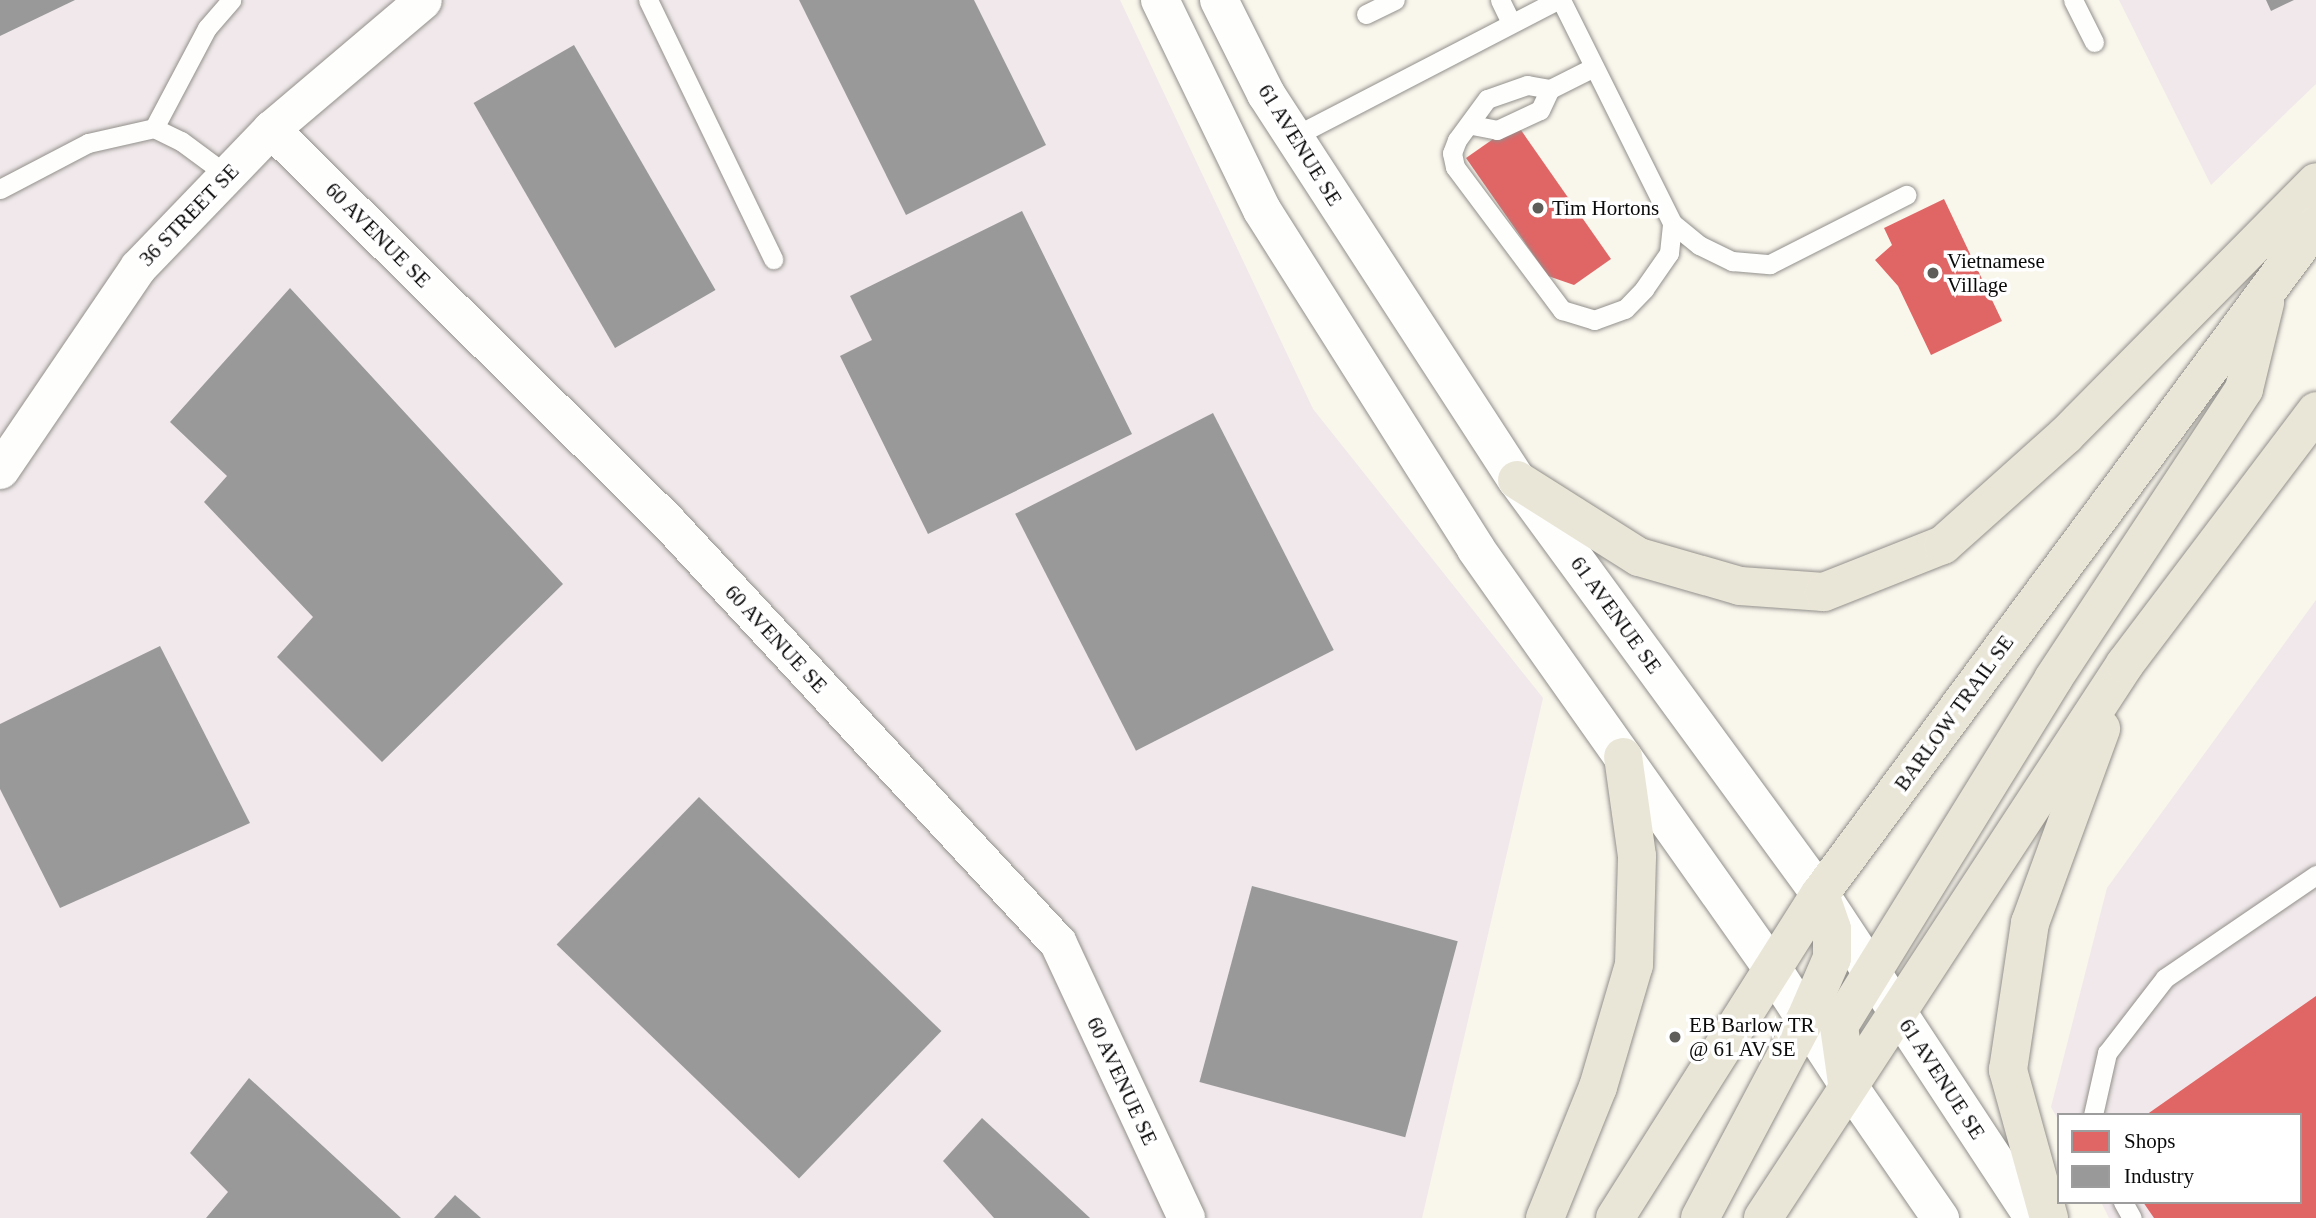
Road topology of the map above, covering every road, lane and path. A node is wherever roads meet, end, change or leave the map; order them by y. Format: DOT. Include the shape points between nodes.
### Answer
graph roads {
  1 [pos="231,0"];
  2 [pos="423,0"];
  3 [pos="648,0"];
  4 [pos="1160,0"];
  5 [pos="1219,0"];
  6 [pos="1395,0"];
  7 [pos="1500,0"];
  8 [pos="1559,0"];
  9 [pos="2073,0"];
  10 [pos="1366,14"];
  11 [pos="1511,23"];
  12 [pos="2094,42"];
  13 [pos="1594,67"];
  14 [pos="1550,89"];
  15 [pos="1472,125"];
  16 [pos="154,128"];
  17 [pos="271,129"];
  18 [pos="1293,137"];
  19 [pos="226,175"];
  20 [pos="2316,182"];
  21 [pos="0,189"];
  22 [pos="1906,195"];
  23 [pos="1672,223"];
  24 [pos="2316,225"];
  25 [pos="773,259"];
  26 [pos="2268,287"];
  27 [pos="2316,411"];
  28 [pos="0,470"];
  29 [pos="1517,481"];
  30 [pos="2125,664"];
  31 [pos="1623,757"];
  32 [pos="2316,874"];
  33 [pos="1820,894"];
  34 [pos="1774,971"];
  35 [pos="1872,973"];
  36 [pos="1899,1014"];
  37 [pos="1806,1017"];
  38 [pos="1847,1083"];
  39 [pos="2093,1113"];
  40 [pos="1186,1218"];
  41 [pos="1545,1218"];
  42 [pos="1615,1218"];
  43 [pos="1700,1218"];
  44 [pos="1763,1218"];
  45 [pos="1940,1218"];
  46 [pos="2033,1218"];
  47 [pos="2049,1218"];
  1 -- 16 [label="lane" via="207,28"];
  2 -- 17 [label="street, 36 STREET SE"];
  3 -- 25 [label="lane"];
  4 -- 31 [label="street" via="1262,210 1476,549"];
  5 -- 18 [label="street, 61 AVENUE SE"];
  6 -- 10 [label="lane"];
  7 -- 11 [label="lane"];
  8 -- 11 [label="lane"];
  8 -- 13 [label="lane"];
  9 -- 12 [label="lane"];
  11 -- 18 [label="lane"];
  13 -- 14 [label="lane"];
  13 -- 23 [label="lane"];
  14 -- 15 [label="lane" via="1527,85 1487,99"];
  14 -- 15 [label="lane" via="1540,110 1497,131"];
  15 -- 23 [label="lane" via="1457,140 1452,153 1455,167 1562,310 1594,320 1625,309 1669,253"];
  16 -- 19 [label="lane" via="181,141"];
  16 -- 21 [label="lane" via="88,143"];
  17 -- 19 [label="street, 36 STREET SE"];
  17 -- 40 [label="street, 60 AVENUE SE" via="667,521 1058,943"];
  18 -- 29 [label="street, 61 AVENUE SE"];
  19 -- 28 [label="street, 36 STREET SE" via="138,267"];
  20 -- 29 [label="main road" via="2064,436 1943,545 1824,592 1740,586 1639,557"];
  22 -- 23 [label="lane" via="1770,264 1732,261 1699,245"];
  24 -- 26 [label="main road, BARLOW TRAIL SE"];
  26 -- 33 [label="main road, BARLOW TRAIL SE"];
  26 -- 35 [label="main road" via="2244,389 2053,679"];
  27 -- 30 [label="main road"];
  29 -- 33 [label="street, 61 AVENUE SE"];
  30 -- 36 [label="main road"];
  30 -- 47 [label="main road" via="2030,923 2008,1070"];
  31 -- 34 [label="street"];
  31 -- 41 [label="main road" via="1637,856 1634,965 1598,1087"];
  32 -- 39 [label="lane" via="2165,978 2107,1054"];
  33 -- 34 [label="main road, BARLOW TRAIL SE"];
  33 -- 35 [label="street, 61 AVENUE SE"];
  33 -- 37 [label="main road" via="1832,929 1832,958"];
  34 -- 37 [label="street"];
  34 -- 42 [label="main road, BARLOW TRAIL SE"];
  35 -- 36 [label="street, 61 AVENUE SE"];
  35 -- 38 [label="main road" via="1839,1026"];
  36 -- 38 [label="main road"];
  36 -- 46 [label="street, 61 AVENUE SE"];
  37 -- 38 [label="street"];
  37 -- 43 [label="main road"];
  38 -- 44 [label="main road"];
  38 -- 45 [label="street"];
}
